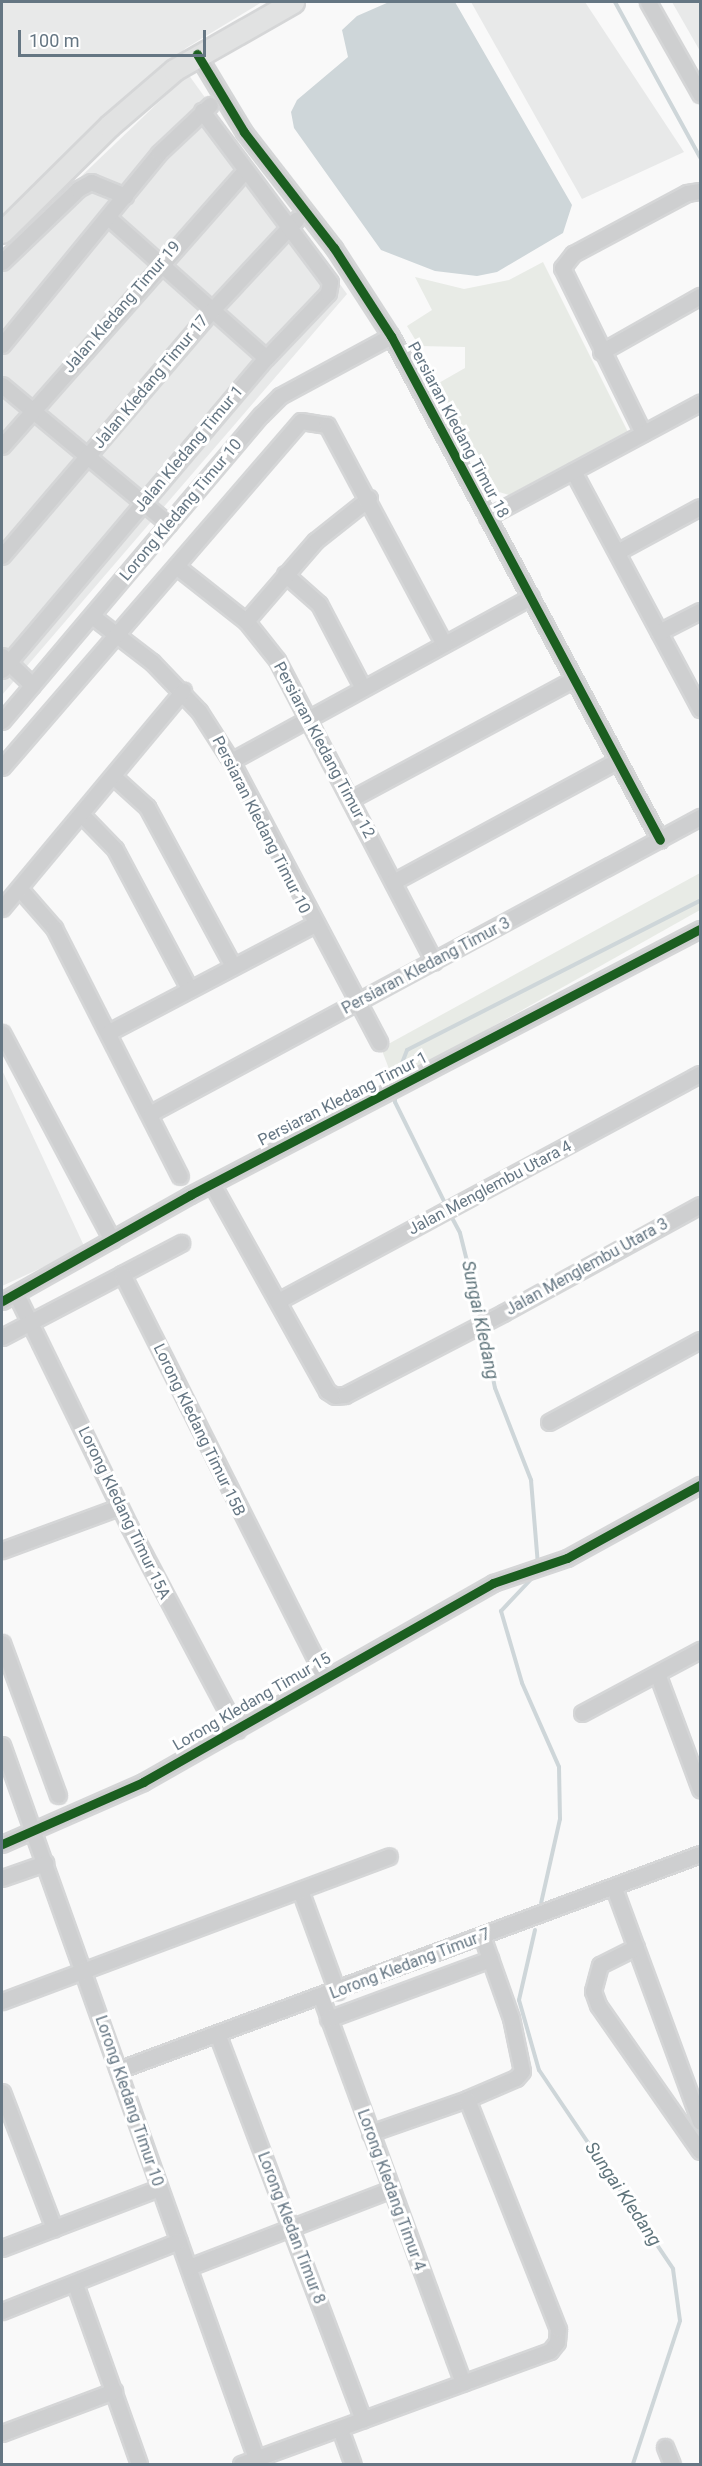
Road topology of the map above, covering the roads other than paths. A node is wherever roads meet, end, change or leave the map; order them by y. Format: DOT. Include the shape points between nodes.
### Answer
graph roads {
  1 [pos="293,2"];
  2 [pos="648,2"];
  3 [pos="197,54"];
  4 [pos="700,94"];
  5 [pos="220,98"];
  6 [pos="202,111"];
  7 [pos="244,170"];
  8 [pos="694,192"];
  9 [pos="125,196"];
  10 [pos="305,212"];
  11 [pos="109,218"];
  12 [pos="290,228"];
  13 [pos="2,232"];
  14 [pos="2,262"];
  15 [pos="159,263"];
  16 [pos="700,296"];
  17 [pos="211,310"];
  18 [pos="391,336"];
  19 [pos="2,345"];
  20 [pos="601,352"];
  21 [pos="267,358"];
  22 [pos="2,385"];
  23 [pos="700,403"];
  24 [pos="32,411"];
  25 [pos="643,433"];
  26 [pos="2,446"];
  27 [pos="87,458"];
  28 [pos="573,471"];
  29 [pos="369,498"];
  30 [pos="143,503"];
  31 [pos="700,507"];
  32 [pos="487,517"];
  33 [pos="169,524"];
  34 [pos="617,552"];
  35 [pos="2,556"];
  36 [pos="176,567"];
  37 [pos="285,574"];
  38 [pos="531,597"];
  39 [pos="700,611"];
  40 [pos="92,616"];
  41 [pos="246,621"];
  42 [pos="659,632"];
  43 [pos="117,634"];
  44 [pos="444,644"];
  45 [pos="4,662"];
  46 [pos="574,680"];
  47 [pos="32,685"];
  48 [pos="363,688"];
  49 [pos="183,692"];
  50 [pos="700,709"];
  51 [pos="309,718"];
  52 [pos="2,721"];
  53 [pos="231,761"];
  54 [pos="617,761"];
  55 [pos="2,767"];
  56 [pos="114,777"];
  57 [pos="351,799"];
  58 [pos="81,814"];
  59 [pos="700,817"];
  60 [pos="660,840"];
  61 [pos="393,882"];
  62 [pos="20,889"];
  63 [pos="2,908"];
  64 [pos="313,925"];
  65 [pos="700,929"];
  66 [pos="434,962"];
  67 [pos="232,964"];
  68 [pos="189,988"];
  69 [pos="358,1002"];
  70 [pos="109,1032"];
  71 [pos="2,1033"];
  72 [pos="379,1042"];
  73 [pos="700,1074"];
  74 [pos="151,1113"];
  75 [pos="180,1176"];
  76 [pos="212,1184"];
  77 [pos="700,1205"];
  78 [pos="112,1240"];
  79 [pos="181,1243"];
  80 [pos="122,1274"];
  81 [pos="16,1294"];
  82 [pos="2,1301"];
  83 [pos="278,1301"];
  84 [pos="31,1323"];
  85 [pos="2,1337"];
  86 [pos="700,1340"];
  87 [pos="549,1422"];
  88 [pos="700,1485"];
  89 [pos="119,1507"];
  90 [pos="2,1551"];
  91 [pos="2,1643"];
  92 [pos="700,1650"];
  93 [pos="658,1676"];
  94 [pos="325,1677"];
  95 [pos="582,1713"];
  96 [pos="237,1730"];
  97 [pos="2,1745"];
  98 [pos="700,1789"];
  99 [pos="58,1795"];
  100 [pos="34,1832"];
  101 [pos="2,1844"];
  102 [pos="700,1854"];
  103 [pos="389,1856"];
  104 [pos="45,1863"];
  105 [pos="2,1878"];
  106 [pos="614,1888"];
  107 [pos="300,1890"];
  108 [pos="482,1936"];
  109 [pos="636,1947"];
  110 [pos="490,1959"];
  111 [pos="84,1970"];
  112 [pos="337,1991"];
  113 [pos="321,1997"];
  114 [pos="2,2001"];
  115 [pos="328,2019"];
  116 [pos="218,2036"];
  117 [pos="118,2070"];
  118 [pos="2,2092"];
  119 [pos="467,2098"];
  120 [pos="700,2122"];
  121 [pos="7,2125"];
  122 [pos="370,2133"];
  123 [pos="700,2151"];
  124 [pos="159,2188"];
  125 [pos="391,2189"];
  126 [pos="54,2228"];
  127 [pos="291,2228"];
  128 [pos="179,2241"];
  129 [pos="2,2248"];
  130 [pos="189,2267"];
  131 [pos="75,2284"];
  132 [pos="2,2311"];
  133 [pos="463,2383"];
  134 [pos="114,2391"];
  135 [pos="363,2420"];
  136 [pos="340,2429"];
  137 [pos="2,2433"];
  138 [pos="665,2447"];
  139 [pos="256,2458"];
  140 [pos="140,2464"];
  141 [pos="241,2464"];
  142 [pos="353,2464"];
  143 [pos="672,2464"];
  1 -- 3 [label="street"];
  2 -- 4 [label="street"];
  3 -- 5 [label="street, Persiaran Kledang Timur 18"];
  3 -- 13 [label="street" via="109,126"];
  5 -- 6 [label="street"];
  5 -- 10 [label="street, Persiaran Kledang Timur 18"];
  6 -- 7 [label="street, Jalan Kledang Timur 1"];
  6 -- 9 [label="street"];
  7 -- 12 [label="street, Jalan Kledang Timur 1"];
  7 -- 15 [label="street, Jalan Kledang Timur 19"];
  8 -- 20 [label="street" via="566,260 564,278"];
  9 -- 11 [label="street"];
  9 -- 14 [label="street" via="92,182 78,189"];
  10 -- 12 [label="street, Jalan Kledang Timur 17"];
  10 -- 18 [label="street, Persiaran Kledang Timur 18" via="354,276"];
  11 -- 15 [label="street"];
  11 -- 19 [label="street"];
  12 -- 17 [label="street, Jalan Kledang Timur 17"];
  12 -- 21 [label="street, Jalan Kledang Timur 1" via="330,282 328,293"];
  15 -- 17 [label="street"];
  15 -- 24 [label="street, Jalan Kledang Timur 19"];
  16 -- 20 [label="street"];
  17 -- 21 [label="street"];
  17 -- 27 [label="street, Jalan Kledang Timur 17"];
  18 -- 32 [label="street, Persiaran Kledang Timur 18"];
  18 -- 33 [label="street, Lorong Kledang Timur 10" via="280,396"];
  20 -- 25 [label="street"];
  21 -- 30 [label="street, Jalan Kledang Timur 1"];
  22 -- 24 [label="street"];
  23 -- 25 [label="street"];
  24 -- 26 [label="street, Jalan Kledang Timur 19"];
  24 -- 27 [label="street"];
  25 -- 28 [label="street"];
  27 -- 30 [label="street"];
  27 -- 35 [label="street, Jalan Kledang Timur 17"];
  28 -- 32 [label="street"];
  28 -- 34 [label="street"];
  29 -- 36 [label="street, Lorong Kledang Timur 10" via="327,425 311,420 292,426"];
  29 -- 37 [label="street" via="315,541"];
  29 -- 44 [label="street"];
  30 -- 33 [label="street"];
  30 -- 45 [label="street, Jalan Kledang Timur 1"];
  31 -- 34 [label="street"];
  32 -- 38 [label="street, Persiaran Kledang Timur 18"];
  33 -- 40 [label="street, Lorong Kledang Timur 10"];
  34 -- 42 [label="street"];
  36 -- 41 [label="street, Persiaran Kledang Timur 12"];
  36 -- 43 [label="street, Lorong Kledang Timur 10"];
  37 -- 41 [label="street"];
  37 -- 48 [label="street" via="319,604"];
  38 -- 44 [label="street"];
  38 -- 46 [label="street, Persiaran Kledang Timur 18"];
  39 -- 42 [label="street"];
  40 -- 43 [label="street, Persiaran Kledang Timur 10"];
  40 -- 47 [label="street, Lorong Kledang Timur 10"];
  41 -- 51 [label="street, Persiaran Kledang Timur 12" via="272,654"];
  42 -- 50 [label="street"];
  43 -- 49 [label="street, Persiaran Kledang Timur 10"];
  43 -- 55 [label="street, Lorong Kledang Timur 10"];
  44 -- 48 [label="street"];
  45 -- 47 [label="street"];
  46 -- 54 [label="street, Persiaran Kledang Timur 18"];
  46 -- 57 [label="street"];
  47 -- 52 [label="street, Lorong Kledang Timur 10"];
  48 -- 51 [label="street"];
  49 -- 53 [label="street, Persiaran Kledang Timur 10"];
  49 -- 56 [label="street"];
  51 -- 53 [label="street"];
  51 -- 57 [label="street, Persiaran Kledang Timur 12"];
  53 -- 64 [label="street, Persiaran Kledang Timur 10"];
  54 -- 60 [label="street, Persiaran Kledang Timur 18"];
  54 -- 61 [label="street"];
  56 -- 58 [label="street"];
  56 -- 67 [label="street" via="147,807"];
  57 -- 61 [label="street, Persiaran Kledang Timur 12"];
  58 -- 62 [label="street"];
  58 -- 68 [label="street" via="115,849"];
  59 -- 60 [label="street, Persiaran Kledang Timur 3"];
  60 -- 66 [label="street, Persiaran Kledang Timur 3"];
  61 -- 66 [label="street, Persiaran Kledang Timur 12"];
  62 -- 63 [label="street"];
  62 -- 70 [label="street" via="54,928"];
  64 -- 67 [label="street"];
  64 -- 69 [label="street, Persiaran Kledang Timur 10"];
  65 -- 76 [label="street, Persiaran Kledang Timur 1"];
  66 -- 69 [label="street, Persiaran Kledang Timur 3"];
  67 -- 68 [label="street"];
  68 -- 70 [label="street"];
  69 -- 72 [label="street, Persiaran Kledang Timur 10"];
  69 -- 74 [label="street, Persiaran Kledang Timur 3"];
  70 -- 74 [label="street"];
  71 -- 78 [label="street"];
  73 -- 83 [label="street, Jalan Menglembu Utara 4"];
  74 -- 75 [label="street"];
  76 -- 78 [label="street, Persiaran Kledang Timur 1"];
  76 -- 83 [label="street"];
  77 -- 83 [label="street, Jalan Menglembu Utara 3" via="345,1395 327,1391"];
  78 -- 81 [label="street, Persiaran Kledang Timur 1"];
  79 -- 80 [label="street"];
  80 -- 84 [label="street"];
  80 -- 94 [label="street, Lorong Kledang Timur 15B"];
  81 -- 82 [label="street, Persiaran Kledang Timur 1"];
  81 -- 84 [label="street, Lorong Kledang Timur 15A"];
  84 -- 85 [label="street"];
  84 -- 89 [label="street, Lorong Kledang Timur 15A"];
  86 -- 87 [label="street"];
  88 -- 94 [label="street, Lorong Kledang Timur 15" via="548,1564 512,1573"];
  89 -- 90 [label="street"];
  89 -- 96 [label="street, Lorong Kledang Timur 15A"];
  91 -- 99 [label="street"];
  92 -- 93 [label="street"];
  93 -- 95 [label="street"];
  93 -- 98 [label="street"];
  94 -- 96 [label="street, Lorong Kledang Timur 15"];
  96 -- 100 [label="street, Lorong Kledang Timur 15" via="143,1782"];
  97 -- 100 [label="street, Lorong Kledang Timur 10"];
  100 -- 101 [label="street, Lorong Kledang Timur 15"];
  100 -- 104 [label="street, Lorong Kledang Timur 10"];
  102 -- 106 [label="street, Lorong Kledang Timur 7"];
  103 -- 107 [label="street"];
  104 -- 105 [label="street"];
  104 -- 111 [label="street, Lorong Kledang Timur 10"];
  106 -- 108 [label="street, Lorong Kledang Timur 7"];
  106 -- 109 [label="street"];
  107 -- 111 [label="street"];
  107 -- 112 [label="street"];
  108 -- 110 [label="street"];
  108 -- 112 [label="street, Lorong Kledang Timur 7"];
  109 -- 120 [label="street"];
  109 -- 123 [label="street" via="600,1965 594,1977 597,2006"];
  110 -- 115 [label="street"];
  110 -- 119 [label="street" via="511,2018 522,2071 516,2078"];
  111 -- 114 [label="street"];
  111 -- 117 [label="street, Lorong Kledang Timur 10"];
  112 -- 113 [label="street, Lorong Kledang Timur 7"];
  113 -- 115 [label="street, Lorong Kledang Timur 4"];
  113 -- 116 [label="street, Lorong Kledang Timur 7"];
  115 -- 122 [label="street, Lorong Kledang Timur 4"];
  116 -- 117 [label="street, Lorong Kledang Timur 7"];
  116 -- 127 [label="street, Lorong Kledan Timur 8"];
  117 -- 124 [label="street, Lorong Kledang Timur 10"];
  118 -- 121 [label="street"];
  119 -- 122 [label="street"];
  119 -- 133 [label="street" via="558,2329 550,2351"];
  121 -- 126 [label="street"];
  122 -- 125 [label="street, Lorong Kledang Timur 4"];
  124 -- 126 [label="street"];
  124 -- 128 [label="street, Lorong Kledang Timur 10"];
  125 -- 127 [label="street"];
  125 -- 133 [label="street, Lorong Kledang Timur 4"];
  126 -- 129 [label="street"];
  127 -- 130 [label="street"];
  127 -- 135 [label="street, Lorong Kledan Timur 8"];
  128 -- 130 [label="street, Lorong Kledang Timur 10"];
  128 -- 131 [label="street"];
  130 -- 139 [label="street, Lorong Kledang Timur 10"];
  131 -- 132 [label="street"];
  131 -- 134 [label="street"];
  133 -- 135 [label="street"];
  134 -- 137 [label="street"];
  134 -- 140 [label="street"];
  135 -- 136 [label="street"];
  136 -- 139 [label="street"];
  136 -- 142 [label="street"];
  138 -- 143 [label="street"];
  139 -- 141 [label="street"];
}
